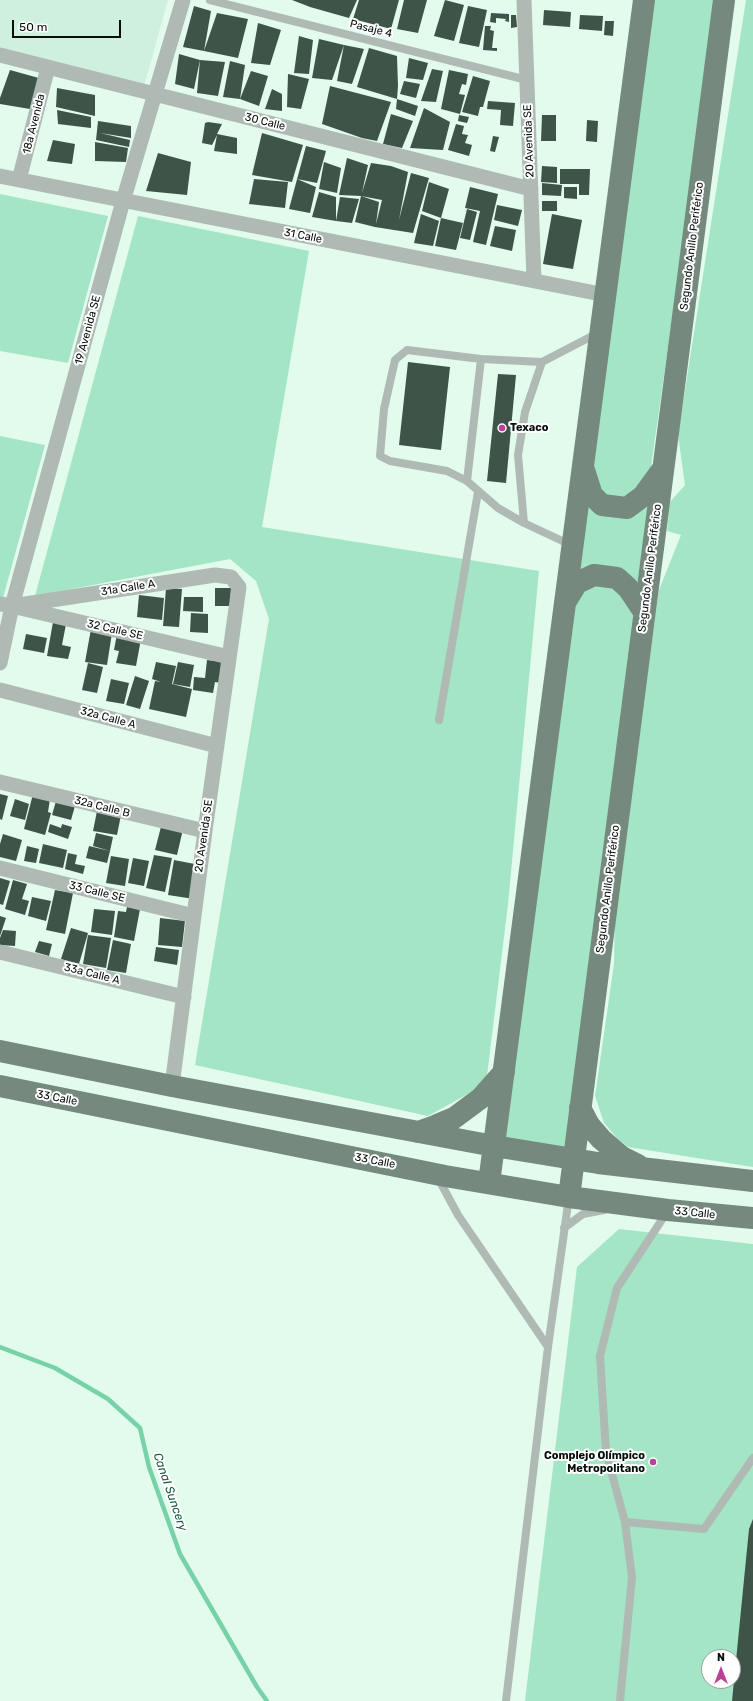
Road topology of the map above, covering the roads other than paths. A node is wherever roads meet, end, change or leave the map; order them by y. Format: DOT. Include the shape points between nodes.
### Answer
graph roads {
  1 [pos="182,0"];
  2 [pos="210,0"];
  3 [pos="524,0"];
  4 [pos="644,0"];
  5 [pos="724,0"];
  6 [pos="0,55"];
  7 [pos="48,67"];
  8 [pos="527,80"];
  9 [pos="155,94"];
  10 [pos="0,176"];
  11 [pos="19,180"];
  12 [pos="531,189"];
  13 [pos="123,200"];
  14 [pos="534,281"];
  15 [pos="606,295"];
  16 [pos="601,332"];
  17 [pos="481,359"];
  18 [pos="542,362"];
  19 [pos="583,467"];
  20 [pos="663,469"];
  21 [pos="467,481"];
  22 [pos="478,492"];
  23 [pos="524,522"];
  24 [pos="573,545"];
  25 [pos="239,587"];
  26 [pos="565,601"];
  27 [pos="6,605"];
  28 [pos="644,612"];
  29 [pos="229,657"];
  30 [pos="0,662"];
  31 [pos="0,690"];
  32 [pos="439,720"];
  33 [pos="217,746"];
  34 [pos="0,782"];
  35 [pos="205,832"];
  36 [pos="0,868"];
  37 [pos="194,916"];
  38 [pos="0,952"];
  39 [pos="184,997"];
  40 [pos="0,1051"];
  41 [pos="504,1072"];
  42 [pos="0,1086"];
  43 [pos="172,1086"];
  44 [pos="580,1108"];
  45 [pos="416,1132"];
  46 [pos="494,1146"];
  47 [pos="573,1160"];
  48 [pos="646,1169"];
  49 [pos="436,1174"];
  50 [pos="753,1181"];
  51 [pos="489,1183"];
  52 [pos="569,1197"];
  53 [pos="629,1204"];
  54 [pos="668,1210"];
  55 [pos="753,1218"];
  56 [pos="564,1228"];
  57 [pos="548,1346"];
  58 [pos="753,1458"];
  59 [pos="624,1522"];
  60 [pos="506,1701"];
  61 [pos="620,1701"];
  1 -- 9 [label="street, 19 Avenida SE"];
  2 -- 8 [label="lane, Pasaje 4"];
  3 -- 8 [label="street, 20 Avenida SE"];
  4 -- 15 [label="main road"];
  5 -- 20 [label="main road, Segundo Anillo Periférico"];
  6 -- 7 [label="street, 30 Calle"];
  7 -- 9 [label="street, 30 Calle"];
  7 -- 11 [label="street, 18a Avenida"];
  8 -- 12 [label="street, 20 Avenida SE"];
  9 -- 12 [label="street, 30 Calle"];
  9 -- 13 [label="street, 19 Avenida SE"];
  10 -- 11 [label="street, 31 Calle"];
  11 -- 13 [label="street, 31 Calle"];
  12 -- 14 [label="street, 20 Avenida SE"];
  13 -- 14 [label="street, 31 Calle"];
  13 -- 27 [label="street, 19 Avenida SE"];
  14 -- 15 [label="street, 31 Calle"];
  15 -- 16 [label="main road"];
  16 -- 18 [label="lane"];
  16 -- 19 [label="main road"];
  17 -- 18 [label="lane"];
  17 -- 21 [label="lane"];
  17 -- 21 [label="lane" via="407,350 395,360 384,409 380,456 390,461 447,471"];
  18 -- 23 [label="lane" via="525,412 518,455"];
  19 -- 20 [label="main road" via="592,494 602,505 627,508 642,496"];
  19 -- 24 [label="main road"];
  20 -- 28 [label="main road, Segundo Anillo Periférico"];
  21 -- 22 [label="lane"];
  22 -- 23 [label="lane" via="498,508"];
  22 -- 32 [label="lane"];
  23 -- 24 [label="lane"];
  24 -- 26 [label="main road"];
  25 -- 27 [label="street, 31a Calle A" via="231,577 215,575"];
  25 -- 29 [label="street, 20 Avenida SE"];
  26 -- 28 [label="main road" via="577,582 594,575 617,578 628,588"];
  26 -- 41 [label="main road"];
  27 -- 29 [label="street, 32 Calle SE"];
  27 -- 30 [label="street, 19 Avenida SE"];
  28 -- 44 [label="main road, Segundo Anillo Periférico"];
  29 -- 33 [label="street, 20 Avenida SE"];
  31 -- 33 [label="street, 32a Calle A"];
  33 -- 35 [label="street, 20 Avenida SE"];
  34 -- 35 [label="street, 32a Calle B"];
  35 -- 37 [label="street, 20 Avenida SE"];
  36 -- 37 [label="street, 33 Calle SE"];
  37 -- 39 [label="street, 20 Avenida SE"];
  38 -- 39 [label="street, 33a Calle A"];
  39 -- 43 [label="street, 20 Avenida SE"];
  40 -- 43 [label="main road"];
  41 -- 45 [label="main road" via="482,1098 454,1118"];
  41 -- 46 [label="main road"];
  42 -- 49 [label="main road, 33 Calle"];
  43 -- 45 [label="main road"];
  44 -- 47 [label="main road, Segundo Anillo Periférico"];
  44 -- 48 [label="main road" via="589,1125 601,1139 622,1157"];
  45 -- 46 [label="main road"];
  46 -- 47 [label="main road"];
  46 -- 51 [label="main road"];
  47 -- 48 [label="main road"];
  47 -- 52 [label="main road, Segundo Anillo Periférico"];
  48 -- 50 [label="main road"];
  49 -- 51 [label="main road, 33 Calle"];
  49 -- 57 [label="lane" via="458,1215"];
  51 -- 52 [label="main road, 33 Calle"];
  52 -- 53 [label="main road, 33 Calle"];
  52 -- 56 [label="lane"];
  53 -- 54 [label="main road, 33 Calle"];
  53 -- 56 [label="lane" via="583,1214"];
  54 -- 55 [label="main road, 33 Calle"];
  54 -- 59 [label="lane" via="617,1288 600,1356 606,1452"];
  56 -- 57 [label="lane"];
  57 -- 60 [label="lane"];
  58 -- 59 [label="lane" via="704,1530"];
  59 -- 61 [label="lane" via="632,1577"];
}
